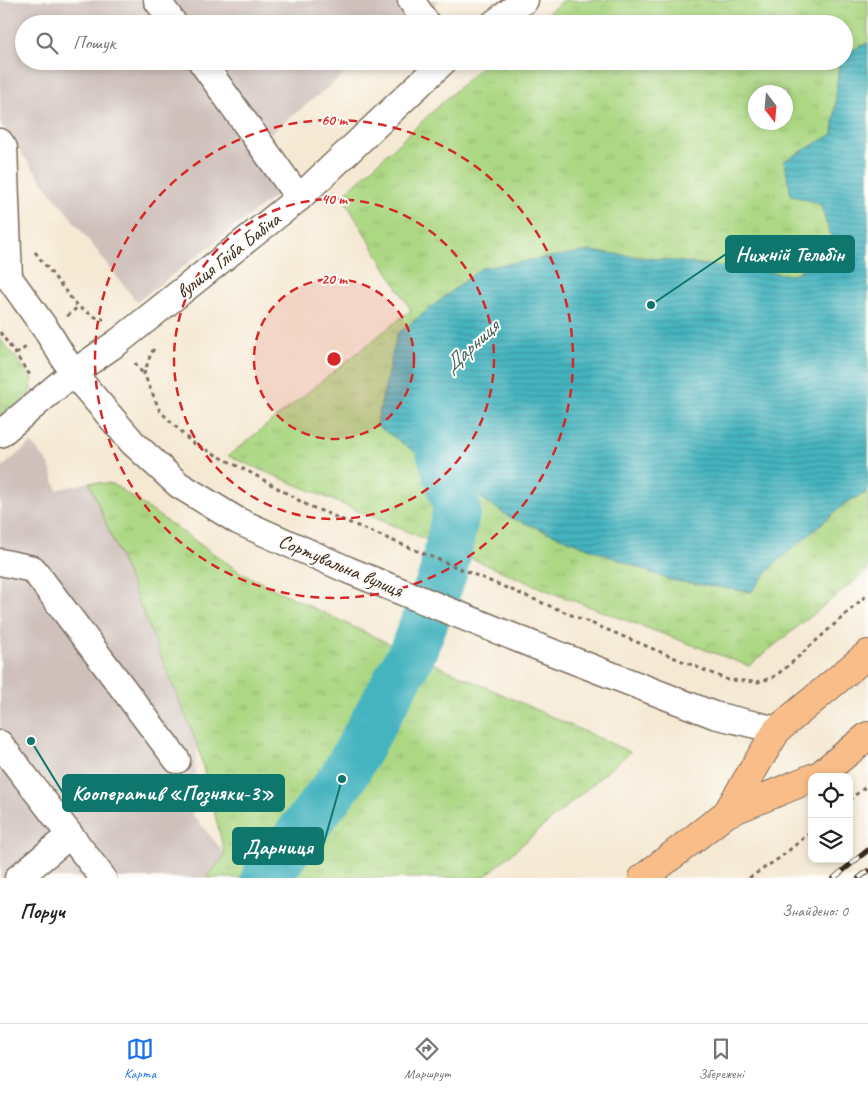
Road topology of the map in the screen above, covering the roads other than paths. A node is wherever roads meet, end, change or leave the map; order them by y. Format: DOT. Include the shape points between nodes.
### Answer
graph roads {
  1 [pos="157,0"];
  2 [pos="411,0"];
  3 [pos="526,0"];
  4 [pos="168,15"];
  5 [pos="421,15"];
  6 [pos="506,15"];
  7 [pos="207,70"];
  8 [pos="434,70"];
  9 [pos="0,142"];
  10 [pos="299,198"];
  11 [pos="4,271"];
  12 [pos="73,373"];
  13 [pos="0,434"];
  14 [pos="0,562"];
  15 [pos="868,654"];
  16 [pos="777,730"];
  17 [pos="868,736"];
  18 [pos="0,744"];
  19 [pos="177,760"];
  20 [pos="822,773"];
  21 [pos="9,774"];
  22 [pos="808,779"];
  23 [pos="727,813"];
  24 [pos="70,835"];
  25 [pos="18,878"];
  26 [pos="103,878"];
  27 [pos="643,878"];
  1 -- 4 [label="street"];
  2 -- 5 [label="street"];
  3 -- 6 [label="street"];
  7 -- 10 [label="street"];
  8 -- 10 [label="street, вулиця Гліба Бабіча"];
  9 -- 11 [label="street" via="4,148 7,217"];
  10 -- 12 [label="street, вулиця Гліба Бабіча" via="118,342"];
  11 -- 12 [label="street, Сортувальна вулиця"];
  12 -- 13 [label="street, вулиця Гліба Бабіча"];
  12 -- 16 [label="street, Сортувальна вулиця" via="133,443 179,485 238,521 348,570 536,646 714,715"];
  14 -- 19 [label="street" via="33,569"];
  15 -- 16 [label="main road"];
  16 -- 23 [label="main road"];
  17 -- 20 [label="main road"];
  18 -- 21 [label="street"];
  21 -- 24 [label="street"];
  22 -- 23 [label="main road"];
  23 -- 27 [label="main road"];
  24 -- 25 [label="street"];
  24 -- 26 [label="street"];
}
